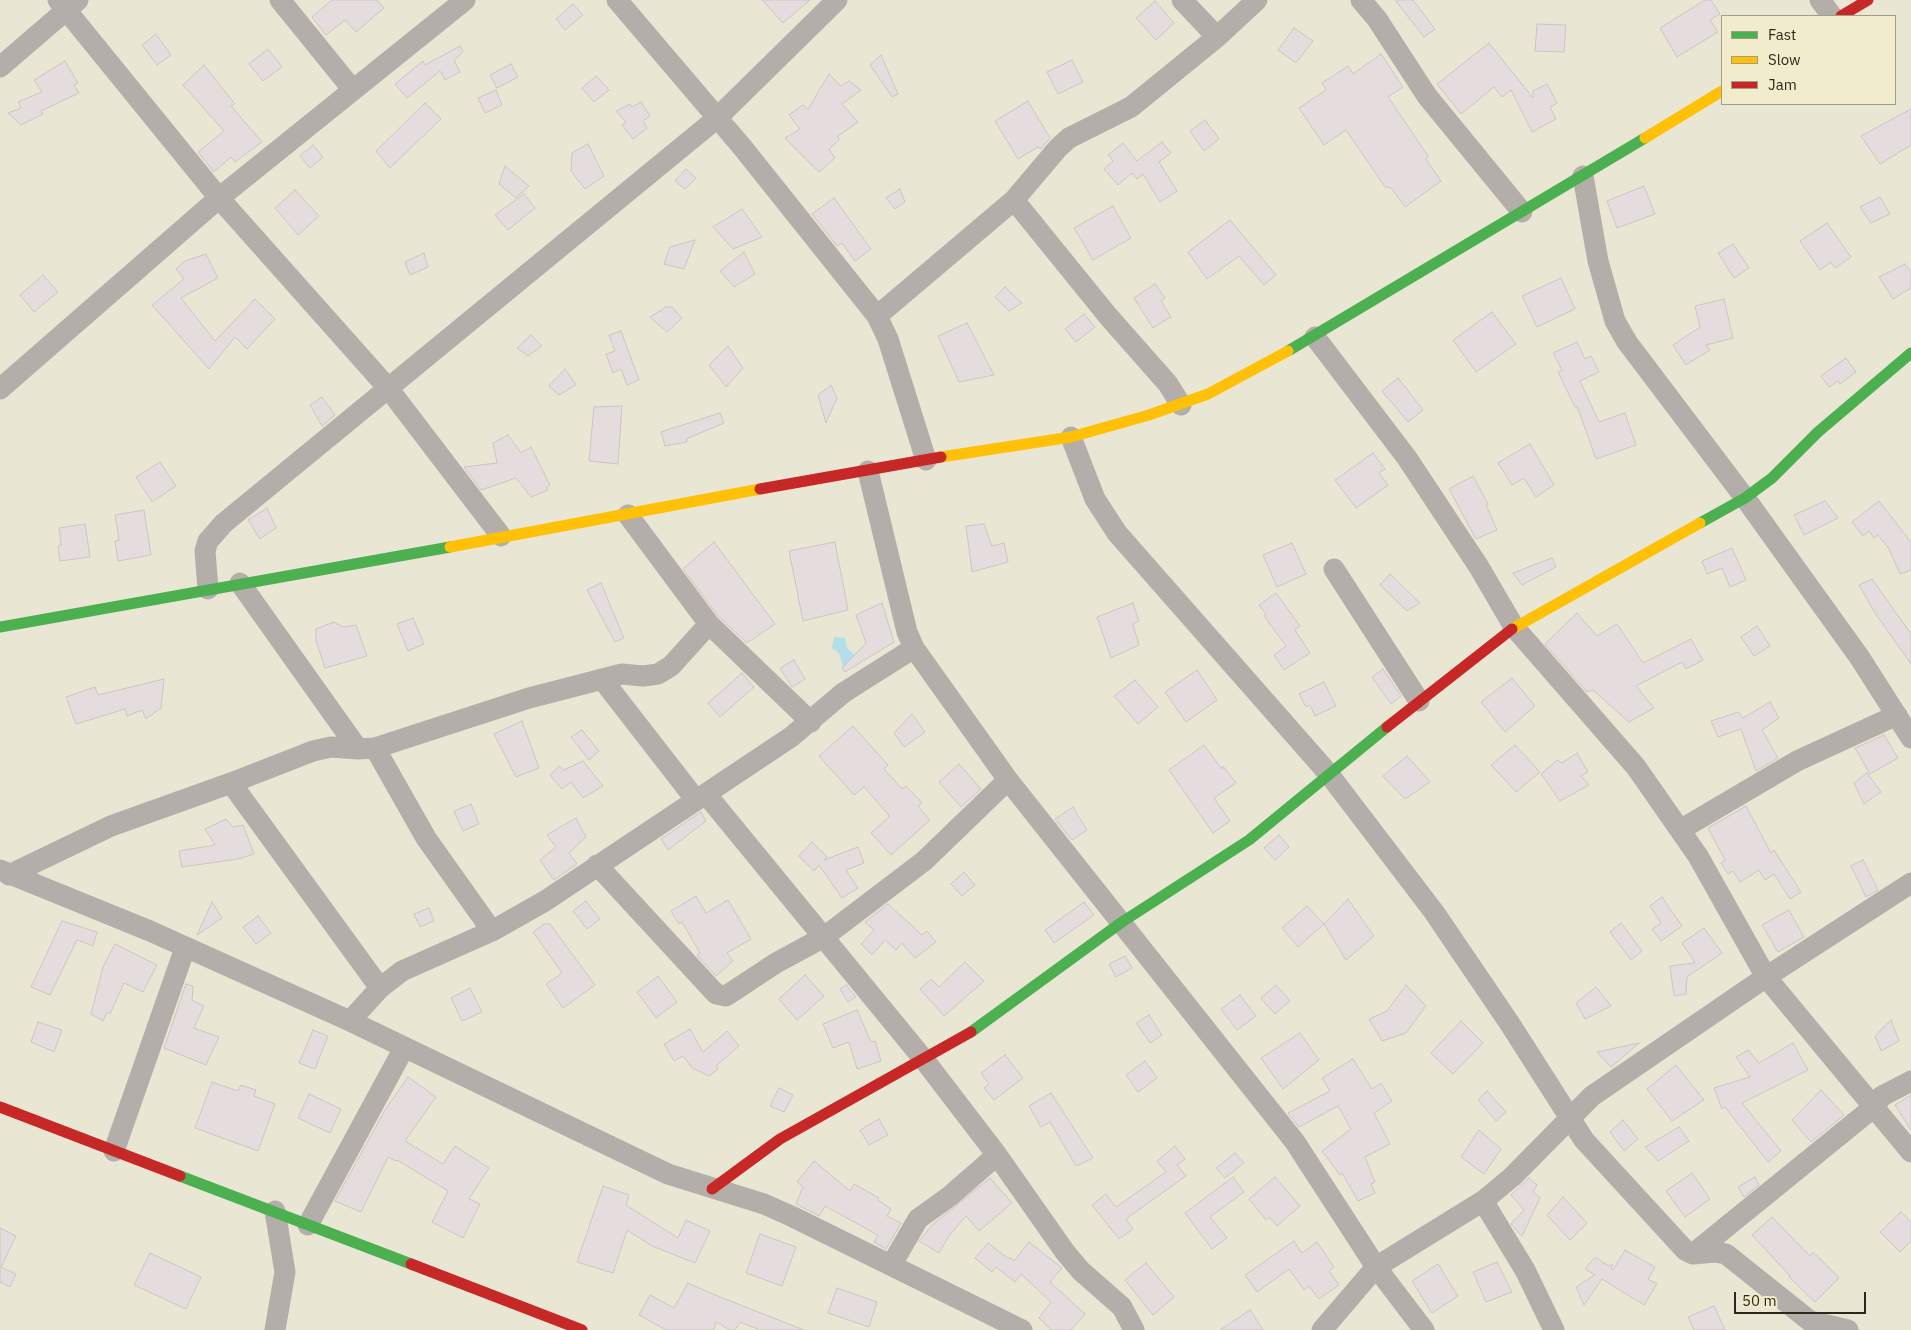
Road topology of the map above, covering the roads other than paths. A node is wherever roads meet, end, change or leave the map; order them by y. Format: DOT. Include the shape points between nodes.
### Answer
graph roads {
  1 [pos="280,0"];
  2 [pos="465,0"];
  3 [pos="618,0"];
  4 [pos="837,0"];
  5 [pos="1182,0"];
  6 [pos="1257,0"];
  7 [pos="1361,0"];
  8 [pos="1820,0"];
  9 [pos="1868,0"];
  10 [pos="67,3"];
  11 [pos="1831,15"];
  12 [pos="1843,15"];
  13 [pos="1217,37"];
  14 [pos="0,67"];
  15 [pos="353,90"];
  16 [pos="1721,92"];
  17 [pos="716,119"];
  18 [pos="1583,176"];
  19 [pos="220,198"];
  20 [pos="1014,200"];
  21 [pos="1522,212"];
  22 [pos="877,316"];
  23 [pos="1315,337"];
  24 [pos="1911,353"];
  25 [pos="388,388"];
  26 [pos="0,389"];
  27 [pos="1180,405"];
  28 [pos="1071,437"];
  29 [pos="926,460"];
  30 [pos="868,471"];
  31 [pos="1745,498"];
  32 [pos="628,515"];
  33 [pos="501,536"];
  34 [pos="1334,569"];
  35 [pos="240,583"];
  36 [pos="208,589"];
  37 [pos="710,624"];
  38 [pos="0,627"];
  39 [pos="1514,627"];
  40 [pos="914,648"];
  41 [pos="602,679"];
  42 [pos="1419,701"];
  43 [pos="1896,715"];
  44 [pos="811,722"];
  45 [pos="1911,738"];
  46 [pos="367,749"];
  47 [pos="1328,773"];
  48 [pos="1008,780"];
  49 [pos="232,783"];
  50 [pos="701,797"];
  51 [pos="1680,830"];
  52 [pos="597,865"];
  53 [pos="5,873"];
  54 [pos="1911,883"];
  55 [pos="1122,922"];
  56 [pos="492,931"];
  57 [pos="824,937"];
  58 [pos="185,948"];
  59 [pos="1766,977"];
  60 [pos="380,988"];
  61 [pos="350,1021"];
  62 [pos="404,1048"];
  63 [pos="925,1061"];
  64 [pos="1911,1081"];
  65 [pos="0,1107"];
  66 [pos="1874,1107"];
  67 [pos="1570,1116"];
  68 [pos="114,1151"];
  69 [pos="1911,1152"];
  70 [pos="997,1155"];
  71 [pos="712,1189"];
  72 [pos="1483,1201"];
  73 [pos="275,1211"];
  74 [pos="308,1225"];
  75 [pos="1693,1254"];
  76 [pos="892,1264"];
  77 [pos="1376,1267"];
  78 [pos="1807,1325"];
  79 [pos="579,1329"];
  80 [pos="275,1330"];
  81 [pos="546,1330"];
  82 [pos="1022,1330"];
  83 [pos="1134,1330"];
  84 [pos="1322,1330"];
  85 [pos="1424,1330"];
  86 [pos="1554,1330"];
  87 [pos="1848,1330"];
  1 -- 15 [label="street"];
  2 -- 15 [label="street"];
  3 -- 17 [label="street"];
  4 -- 17 [label="street"];
  5 -- 13 [label="street"];
  6 -- 13 [label="street"];
  7 -- 21 [label="street" via="1427,96"];
  8 -- 11 [label="street"];
  9 -- 12 [label="main road"];
  10 -- 14 [label="street"];
  10 -- 19 [label="street"];
  13 -- 20 [label="street" via="1131,108 1069,138"];
  15 -- 19 [label="street"];
  16 -- 18 [label="main road"];
  17 -- 22 [label="street" via="743,148"];
  17 -- 25 [label="street"];
  18 -- 21 [label="main road"];
  18 -- 31 [label="street" via="1598,261 1616,321 1627,342"];
  19 -- 25 [label="street"];
  19 -- 26 [label="street"];
  20 -- 22 [label="street"];
  20 -- 27 [label="street" via="1168,384"];
  21 -- 23 [label="main road"];
  22 -- 29 [label="street" via="888,339"];
  23 -- 27 [label="main road" via="1240,378"];
  23 -- 39 [label="street" via="1406,458 1479,567"];
  24 -- 31 [label="main road" via="1818,432 1772,478"];
  25 -- 33 [label="street"];
  25 -- 36 [label="street" via="224,523 208,541 205,552"];
  27 -- 28 [label="main road"];
  28 -- 29 [label="main road"];
  28 -- 47 [label="street" via="1095,499 1117,533"];
  29 -- 30 [label="main road"];
  30 -- 32 [label="main road"];
  30 -- 40 [label="street" via="906,632"];
  31 -- 39 [label="main road"];
  31 -- 43 [label="street" via="1860,658"];
  32 -- 33 [label="main road"];
  32 -- 37 [label="street"];
  33 -- 35 [label="main road"];
  34 -- 42 [label="street"];
  35 -- 36 [label="main road"];
  35 -- 46 [label="street"];
  36 -- 38 [label="main road"];
  37 -- 41 [label="street" via="671,666 658,674 622,674"];
  37 -- 44 [label="street"];
  39 -- 42 [label="main road"];
  39 -- 51 [label="street" via="1636,767"];
  40 -- 44 [label="street" via="843,693"];
  40 -- 48 [label="street"];
  41 -- 46 [label="street" via="529,698"];
  41 -- 50 [label="street"];
  42 -- 47 [label="main road"];
  43 -- 45 [label="street"];
  43 -- 51 [label="street" via="1797,761"];
  44 -- 50 [label="street"];
  46 -- 49 [label="street" via="331,747 313,751"];
  46 -- 56 [label="street"];
  47 -- 55 [label="main road" via="1249,840"];
  47 -- 67 [label="street" via="1434,912"];
  48 -- 55 [label="street"];
  48 -- 57 [label="street" via="924,861"];
  49 -- 53 [label="street" via="111,826"];
  49 -- 60 [label="street"];
  50 -- 52 [label="street"];
  50 -- 57 [label="street"];
  51 -- 59 [label="street" via="1703,864"];
  52 -- 56 [label="street" via="545,901"];
  52 -- 57 [label="street" via="716,994 726,996 735,992 776,963"];
  53 -- 58 [label="street"];
  54 -- 59 [label="street"];
  55 -- 63 [label="main road" via="978,1028"];
  55 -- 77 [label="street" via="1295,1142"];
  56 -- 60 [label="street" via="402,971"];
  57 -- 63 [label="street"];
  58 -- 61 [label="street"];
  58 -- 68 [label="street"];
  59 -- 66 [label="street"];
  59 -- 67 [label="street" via="1592,1096"];
  60 -- 61 [label="street"];
  61 -- 62 [label="street"];
  62 -- 71 [label="street" via="668,1174"];
  62 -- 74 [label="street"];
  63 -- 70 [label="street"];
  63 -- 71 [label="main road" via="780,1139"];
  64 -- 66 [label="street" via="1882,1096"];
  65 -- 68 [label="main road"];
  66 -- 69 [label="street"];
  66 -- 75 [label="street"];
  67 -- 72 [label="street" via="1512,1177"];
  67 -- 75 [label="street" via="1574,1127 1591,1148 1684,1250"];
  68 -- 73 [label="main road"];
  70 -- 76 [label="street" via="918,1219"];
  70 -- 83 [label="street" via="1065,1252 1081,1271 1122,1307"];
  71 -- 76 [label="street" via="764,1204"];
  72 -- 77 [label="street"];
  72 -- 86 [label="street" via="1525,1270"];
  73 -- 74 [label="main road"];
  73 -- 80 [label="street" via="285,1272"];
  74 -- 79 [label="main road"];
  75 -- 78 [label="street" via="1726,1254"];
  76 -- 82 [label="street"];
  77 -- 84 [label="street"];
  77 -- 85 [label="street"];
  78 -- 87 [label="street"];
  79 -- 81 [label="street"];
}
